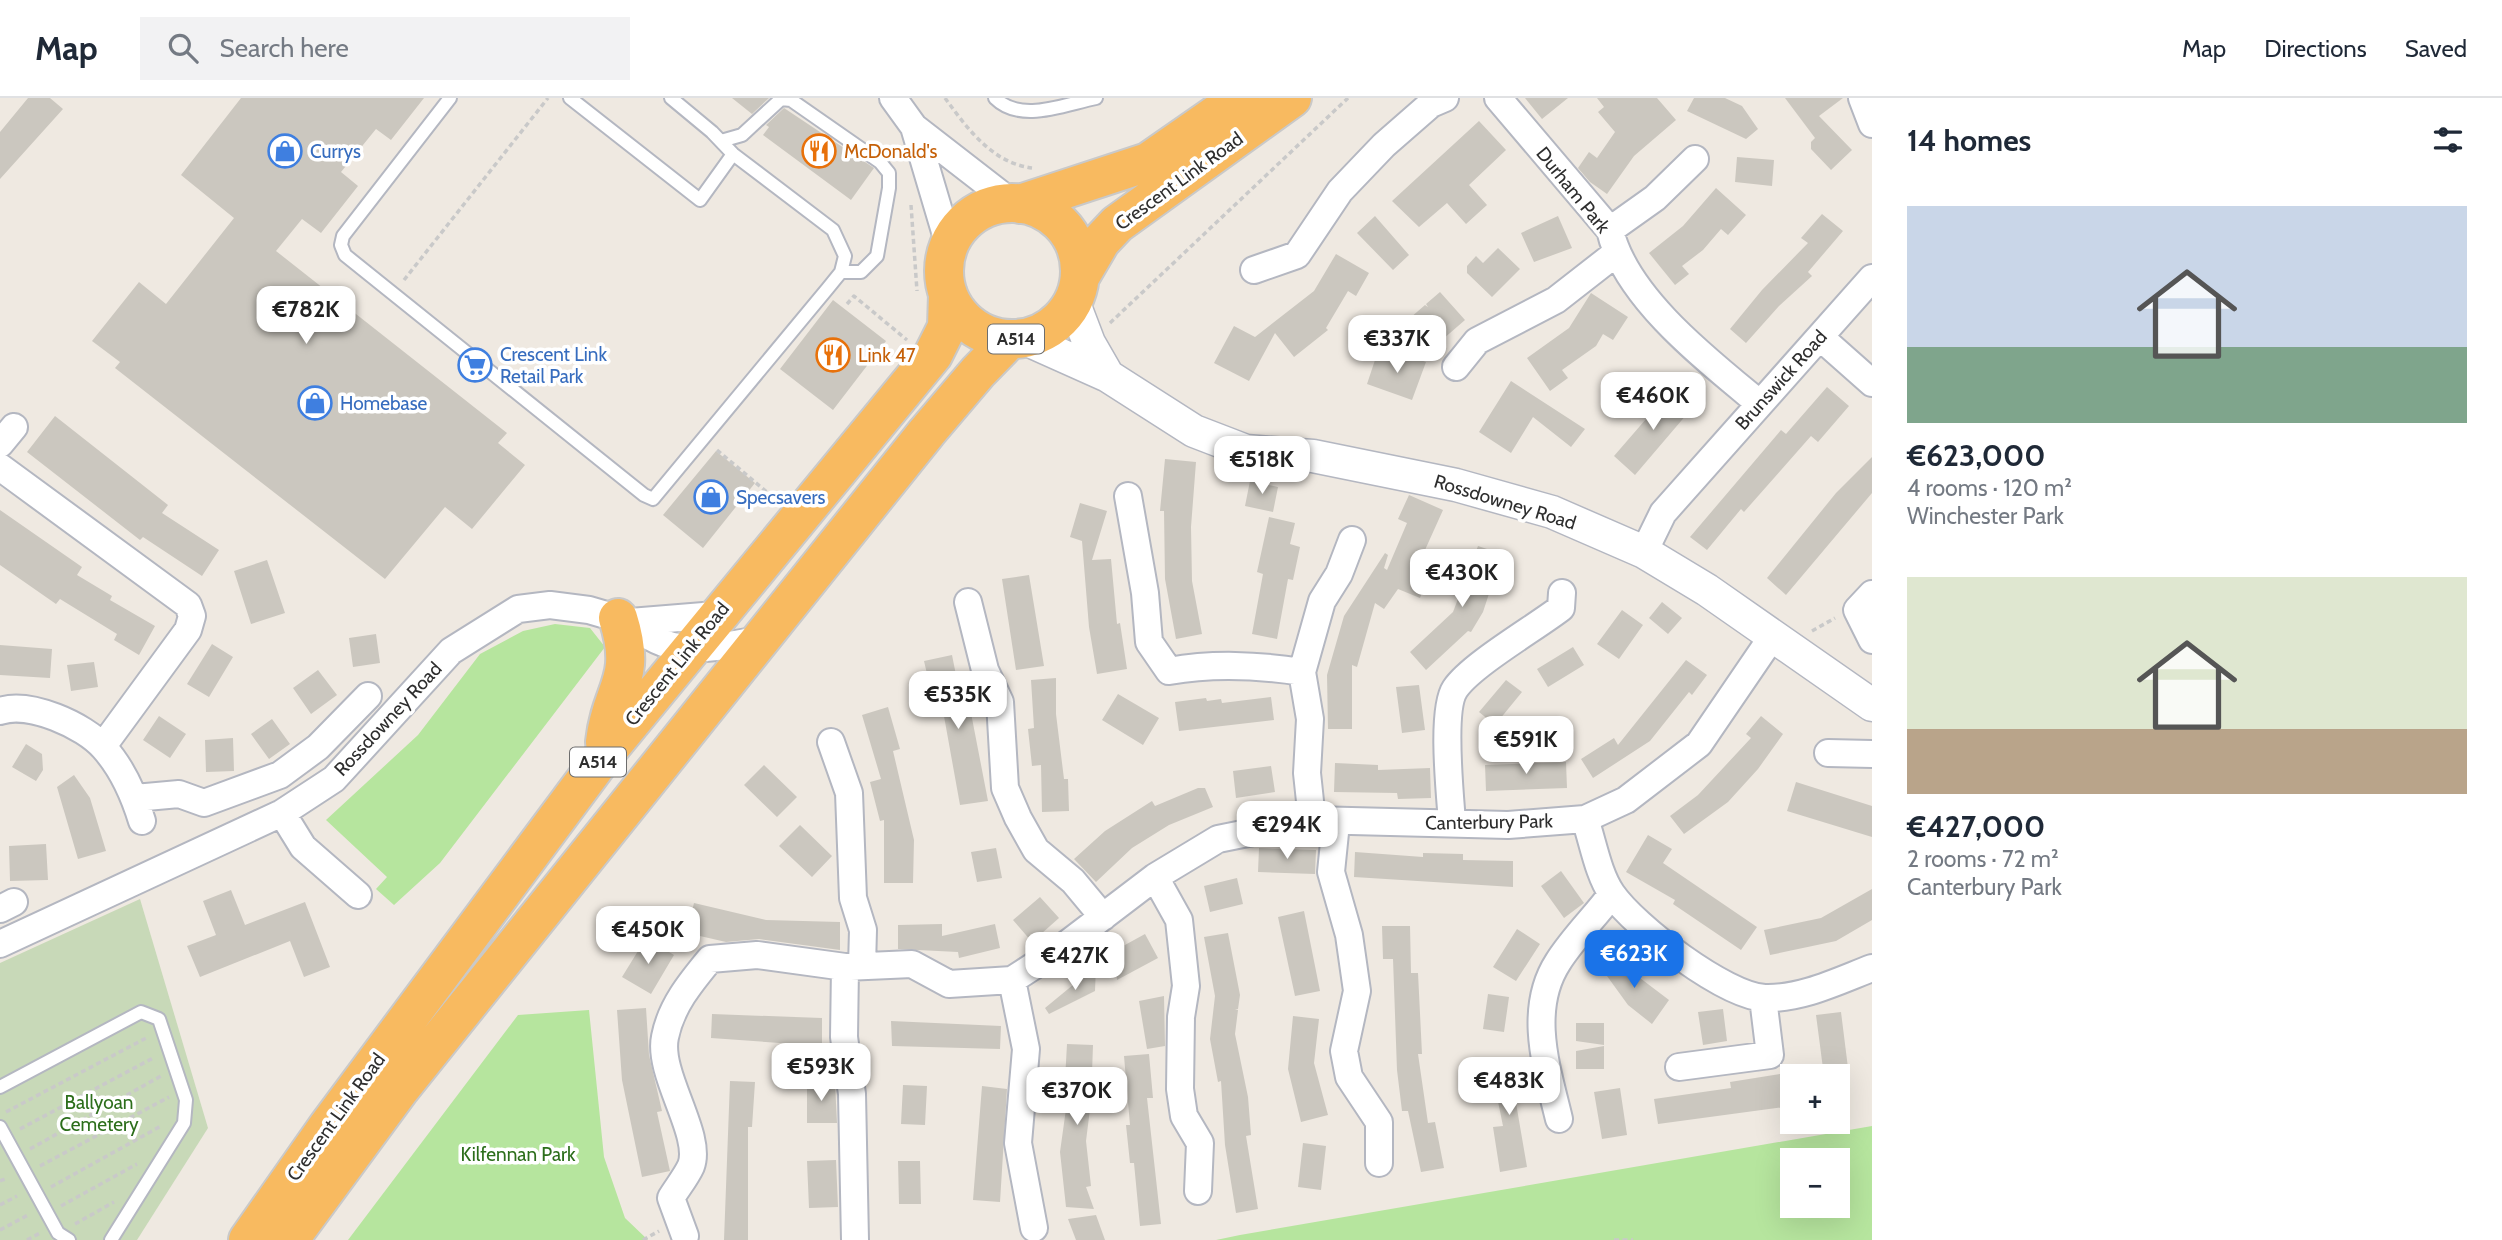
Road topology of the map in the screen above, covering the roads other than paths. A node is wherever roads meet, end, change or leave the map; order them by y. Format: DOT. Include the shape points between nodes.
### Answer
graph roads {
  1 [pos="450,98"];
  2 [pos="570,98"];
  3 [pos="671,98"];
  4 [pos="894,98"];
  5 [pos="995,98"];
  6 [pos="1096,98"];
  7 [pos="1240,98"];
  8 [pos="1292,98"];
  9 [pos="1445,98"];
  10 [pos="1498,98"];
  11 [pos="1862,98"];
  12 [pos="1872,124"];
  13 [pos="914,127"];
  14 [pos="721,141"];
  15 [pos="733,154"];
  16 [pos="1695,159"];
  17 [pos="1016,204"];
  18 [pos="1612,242"];
  19 [pos="949,245"];
  20 [pos="1254,270"];
  21 [pos="841,272"];
  22 [pos="1872,278"];
  23 [pos="1076,289"];
  24 [pos="933,296"];
  25 [pos="1820,337"];
  26 [pos="1016,339"];
  27 [pos="1456,367"];
  28 [pos="1108,376"];
  29 [pos="1872,383"];
  30 [pos="1759,403"];
  31 [pos="0,467"];
  32 [pos="1128,496"];
  33 [pos="1352,540"];
  34 [pos="1644,552"];
  35 [pos="1562,593"];
  36 [pos="968,602"];
  37 [pos="1864,602"];
  38 [pos="716,615"];
  39 [pos="624,620"];
  40 [pos="763,639"];
  41 [pos="1872,640"];
  42 [pos="1782,643"];
  43 [pos="688,649"];
  44 [pos="1301,672"];
  45 [pos="368,696"];
  46 [pos="1872,705"];
  47 [pos="0,711"];
  48 [pos="831,742"];
  49 [pos="103,746"];
  50 [pos="1828,753"];
  51 [pos="1872,754"];
  52 [pos="604,755"];
  53 [pos="282,813"];
  54 [pos="1585,819"];
  55 [pos="1324,822"];
  56 [pos="1452,822"];
  57 [pos="1155,877"];
  58 [pos="1612,894"];
  59 [pos="358,895"];
  60 [pos="1103,917"];
  61 [pos="0,944"];
  62 [pos="854,967"];
  63 [pos="1872,968"];
  64 [pos="1012,980"];
  65 [pos="1763,998"];
  66 [pos="1679,1067"];
  67 [pos="0,1087"];
  68 [pos="1559,1119"];
  69 [pos="3,1132"];
  70 [pos="1379,1163"];
  71 [pos="1198,1191"];
  72 [pos="1034,1228"];
  73 [pos="685,1236"];
  74 [pos="63,1237"];
  75 [pos="111,1240"];
  76 [pos="248,1240"];
  77 [pos="289,1240"];
  78 [pos="855,1240"];
  1 -- 21 [label="lane" via="343,236 345,255 644,495 659,496"];
  2 -- 15 [label="lane" via="700,200"];
  3 -- 14 [label="lane"];
  4 -- 13 [label="street"];
  5 -- 6 [label="lane" via="1026,113"];
  7 -- 17 [label="highway, Crescent Link Road" via="1148,162"];
  8 -- 23 [label="highway, Crescent Link Road / A514" via="1117,224 1101,242"];
  9 -- 20 [label="street" via="1384,145 1340,191 1297,255"];
  10 -- 18 [label="street, Durham Park"];
  11 -- 12 [label="street"];
  13 -- 17 [label="street"];
  13 -- 19 [label="street"];
  14 -- 15 [label="lane"];
  14 -- 21 [label="lane" via="742,135 781,99 791,100 880,162 889,173 889,188 877,256 861,272"];
  15 -- 21 [label="lane" via="833,230 845,256"];
  16 -- 18 [label="street"];
  17 -- 19 [label="highway, Crescent Link Road" via="996,205 972,216"];
  17 -- 23 [label="highway" via="1042,211 1062,225 1075,245"];
  18 -- 27 [label="street" via="1556,300 1477,341"];
  18 -- 30 [label="street, Durham Park" via="1678,336"];
  19 -- 24 [label="highway, Crescent Link Road / A514"];
  22 -- 25 [label="street, Brunswick Road"];
  23 -- 26 [label="highway, Crescent Link Road / A514" via="1055,324"];
  23 -- 28 [label="street, Rossdowney Road" via="1089,343"];
  24 -- 26 [label="highway, A514" via="984,333"];
  24 -- 38 [label="highway, Crescent Link Road / A514" via="947,327 933,355"];
  25 -- 29 [label="street"];
  25 -- 30 [label="street, Brunswick Road"];
  26 -- 28 [label="street, Rossdowney Road"];
  26 -- 40 [label="highway, Crescent Link Road / A514" via="927,432"];
  28 -- 34 [label="street, Rossdowney Road" via="1194,431 1246,451 1313,456 1456,485 1552,512"];
  30 -- 34 [label="street, Brunswick Road" via="1663,513"];
  31 -- 49 [label="street" via="188,605 192,616 188,630"];
  32 -- 44 [label="street" via="1149,642 1169,671 1256,665"];
  33 -- 44 [label="street" via="1322,601"];
  34 -- 42 [label="street, Rossdowney Road"];
  35 -- 56 [label="street" via="1561,608 1469,673 1453,691 1448,731"];
  36 -- 60 [label="street" via="985,670 1000,702 1005,788 1036,850 1073,881"];
  37 -- 41 [label="street"];
  38 -- 39 [label="street, Rossdowney Road"];
  38 -- 43 [label="highway, Crescent Link Road / A514"];
  39 -- 43 [label="street, Rossdowney Road" via="657,643"];
  39 -- 52 [label="highway" via="625,677 607,724"];
  39 -- 53 [label="street, Rossdowney Road" via="551,605 518,610 451,651 334,779"];
  40 -- 43 [label="street, Rossdowney Road"];
  40 -- 77 [label="highway, Crescent Link Road / A514" via="400,1089"];
  42 -- 46 [label="street, Rossdowney Road"];
  42 -- 54 [label="street, Canterbury Park" via="1699,744 1626,800"];
  43 -- 52 [label="highway, Crescent Link Road / A514"];
  44 -- 55 [label="street" via="1310,719 1307,773"];
  45 -- 49 [label="street" via="318,747 280,775 204,803 179,794 139,809"];
  47 -- 49 [label="street" via="12,707 65,720"];
  48 -- 62 [label="street" via="849,793 852,887 863,930"];
  50 -- 51 [label="street"];
  52 -- 76 [label="highway, Crescent Link Road / A514"];
  53 -- 59 [label="street" via="303,847"];
  53 -- 61 [label="street, Rossdowney Road"];
  54 -- 56 [label="street, Canterbury Park" via="1508,825"];
  54 -- 58 [label="street"];
  55 -- 56 [label="street, Canterbury Park"];
  55 -- 57 [label="street, Canterbury Park" via="1218,839"];
  55 -- 70 [label="street" via="1357,991 1344,1051 1349,1077 1379,1122"];
  57 -- 60 [label="street, Canterbury Park"];
  57 -- 71 [label="street" via="1179,920 1186,986 1180,1089 1184,1116 1200,1143"];
  58 -- 65 [label="street" via="1674,954 1737,990"];
  58 -- 68 [label="street" via="1558,962 1546,989 1542,1048"];
  60 -- 64 [label="street, Canterbury Park"];
  62 -- 64 [label="street" via="912,964 949,984"];
  62 -- 73 [label="street" via="757,955 710,959 682,994 664,1038 671,1083 689,1132 692,1164 671,1198"];
  62 -- 78 [label="street" via="844,1037 852,1094"];
  63 -- 65 [label="street" via="1805,993"];
  64 -- 72 [label="street" via="1026,1049 1018,1143"];
  65 -- 66 [label="street" via="1770,1055"];
  67 -- 75 [label="lane" via="141,1012 159,1019 182,1090 184,1122"];
  69 -- 74 [label="lane"];
}
